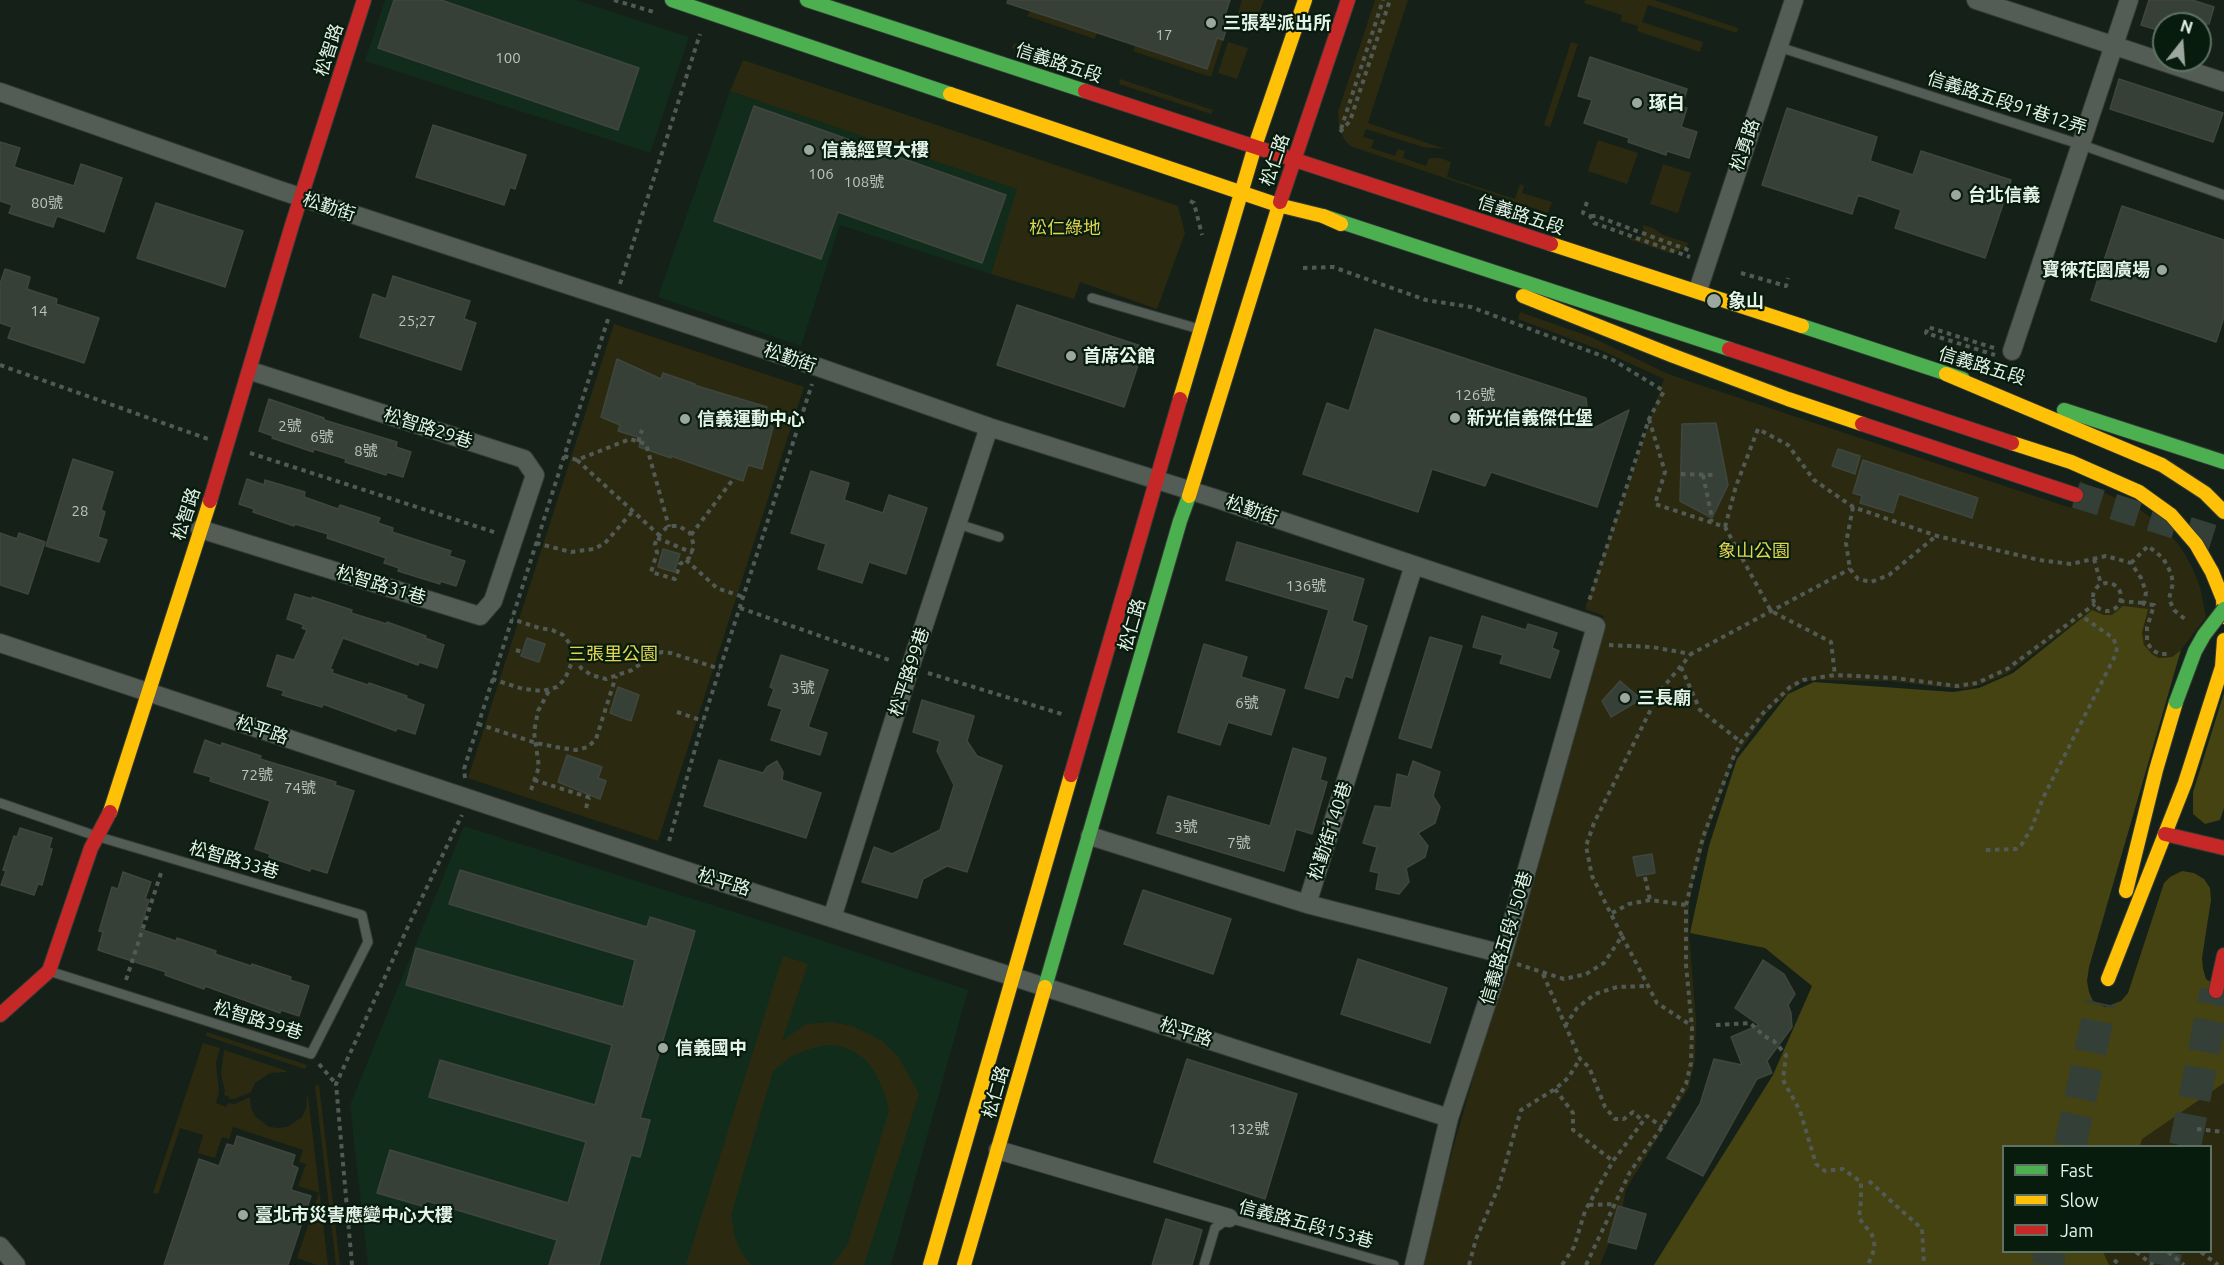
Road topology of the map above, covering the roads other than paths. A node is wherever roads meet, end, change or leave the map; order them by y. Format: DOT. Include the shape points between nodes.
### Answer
graph roads {
  1 [pos="363,0"];
  2 [pos="672,0"];
  3 [pos="807,0"];
  4 [pos="1305,0"];
  5 [pos="1348,0"];
  6 [pos="1794,0"];
  7 [pos="1976,0"];
  8 [pos="2129,0"];
  9 [pos="2115,46"];
  10 [pos="1779,47"];
  11 [pos="2224,82"];
  12 [pos="0,92"];
  13 [pos="2082,145"];
  14 [pos="1254,146"];
  15 [pos="1293,160"];
  16 [pos="1241,193"];
  17 [pos="2224,195"];
  18 [pos="300,197"];
  19 [pos="1278,205"];
  20 [pos="1323,216"];
  21 [pos="1698,290"];
  22 [pos="1092,298"];
  23 [pos="1201,330"];
  24 [pos="2003,350"];
  25 [pos="251,371"];
  26 [pos="1946,374"];
  27 [pos="989,428"];
  28 [pos="2224,462"];
  29 [pos="1157,480"];
  30 [pos="1191,491"];
  31 [pos="2076,495"];
  32 [pos="2224,512"];
  33 [pos="958,524"];
  34 [pos="200,529"];
  35 [pos="999,537"];
  36 [pos="514,538"];
  37 [pos="1414,565"];
  38 [pos="2224,609"];
  39 [pos="2224,617"];
  40 [pos="1582,621"];
  41 [pos="2224,640"];
  42 [pos="0,643"];
  43 [pos="148,692"];
  44 [pos="0,803"];
  45 [pos="2165,834"];
  46 [pos="96,836"];
  47 [pos="1090,836"];
  48 [pos="2224,848"];
  49 [pos="1307,904"];
  50 [pos="362,915"];
  51 [pos="832,918"];
  52 [pos="1503,954"];
  53 [pos="2224,955"];
  54 [pos="49,971"];
  55 [pos="1013,976"];
  56 [pos="2108,979"];
  57 [pos="1045,987"];
  58 [pos="2216,991"];
  59 [pos="2103,995"];
  60 [pos="0,1016"];
  61 [pos="1449,1118"];
  62 [pos="998,1150"];
  63 [pos="1229,1218"];
  64 [pos="0,1246"];
  65 [pos="16,1265"];
  66 [pos="930,1265"];
  67 [pos="964,1265"];
  68 [pos="1204,1265"];
  69 [pos="1394,1265"];
  70 [pos="1414,1265"];
  1 -- 18 [label="main road, 松智路"];
  2 -- 16 [label="main road"];
  3 -- 14 [label="main road, 信義路五段"];
  4 -- 14 [label="main road, 松仁路"];
  5 -- 15 [label="main road, 松仁路"];
  6 -- 10 [label="street, 松勇路"];
  7 -- 9 [label="street"];
  8 -- 9 [label="street"];
  9 -- 11 [label="street"];
  9 -- 13 [label="street"];
  10 -- 13 [label="lane, 信義路五段91巷12弄"];
  10 -- 21 [label="street, 松勇路"];
  12 -- 18 [label="street, 松勤街"];
  13 -- 17 [label="lane, 信義路五段91巷12弄"];
  13 -- 24 [label="street"];
  14 -- 15 [label="main road, 信義路五段"];
  14 -- 16 [label="main road, 松仁路"];
  15 -- 19 [label="main road, 松仁路"];
  15 -- 21 [label="main road, 信義路五段"];
  16 -- 19 [label="main road"];
  16 -- 23 [label="main road, 松仁路"];
  18 -- 25 [label="main road, 松智路"];
  18 -- 27 [label="street, 松勤街" via="818,367"];
  19 -- 20 [label="main road"];
  19 -- 30 [label="main road, 松仁路"];
  20 -- 31 [label="main road" via="1778,395"];
  20 -- 39 [label="main road" via="2072,462 2129,487 2171,515 2196,544 2223,599"];
  21 -- 26 [label="main road, 信義路五段"];
  22 -- 23 [label="lane"];
  23 -- 29 [label="main road, 松仁路"];
  25 -- 34 [label="main road, 松智路"];
  25 -- 36 [label="street, 松智路29巷" via="524,459 535,475"];
  26 -- 28 [label="main road, 信義路五段"];
  26 -- 32 [label="main road" via="2162,465 2205,493"];
  27 -- 29 [label="street, 松勤街"];
  27 -- 33 [label="street, 松平路99巷"];
  29 -- 30 [label="street, 松勤街"];
  29 -- 55 [label="main road, 松仁路"];
  30 -- 37 [label="street, 松勤街"];
  30 -- 47 [label="main road, 松仁路"];
  33 -- 35 [label="lane"];
  33 -- 51 [label="street, 松平路99巷"];
  34 -- 36 [label="street, 松智路31巷" via="480,616 493,601"];
  34 -- 43 [label="main road, 松智路"];
  37 -- 40 [label="street, 松勤街"];
  37 -- 49 [label="street, 松勤街140巷"];
  38 -- 56 [label="main road, bridge" via="2195,651 2176,702 2135,849"];
  40 -- 52 [label="street, 信義路五段150巷" via="1596,626"];
  41 -- 45 [label="main road" via="2222,667"];
  42 -- 43 [label="street, 松平路"];
  43 -- 46 [label="main road, 松智路" via="108,819"];
  43 -- 51 [label="street, 松平路"];
  44 -- 46 [label="lane, 松智路33巷"];
  45 -- 48 [label="main road"];
  45 -- 56 [label="main road"];
  46 -- 50 [label="lane, 松智路33巷"];
  46 -- 54 [label="main road, 松智路"];
  47 -- 49 [label="street"];
  47 -- 57 [label="main road, 松仁路"];
  49 -- 52 [label="street, 松勤街140巷"];
  50 -- 54 [label="lane, 松智路39巷" via="368,942 311,1054"];
  51 -- 55 [label="street, 松平路"];
  52 -- 61 [label="street, 信義路五段150巷"];
  53 -- 58 [label="main road"];
  54 -- 60 [label="main road, 松智路"];
  55 -- 57 [label="street, 松平路"];
  55 -- 66 [label="main road, 松仁路"];
  56 -- 59 [label="main road"];
  57 -- 61 [label="street, 松平路"];
  57 -- 62 [label="main road, 松仁路"];
  61 -- 70 [label="street, 信義路五段150巷"];
  62 -- 63 [label="street"];
  62 -- 67 [label="main road, 松仁路"];
  63 -- 68 [label="lane, 信義路五段153巷" via="1215,1228"];
  63 -- 69 [label="lane, 信義路五段153巷"];
  64 -- 65 [label="street"];
}
